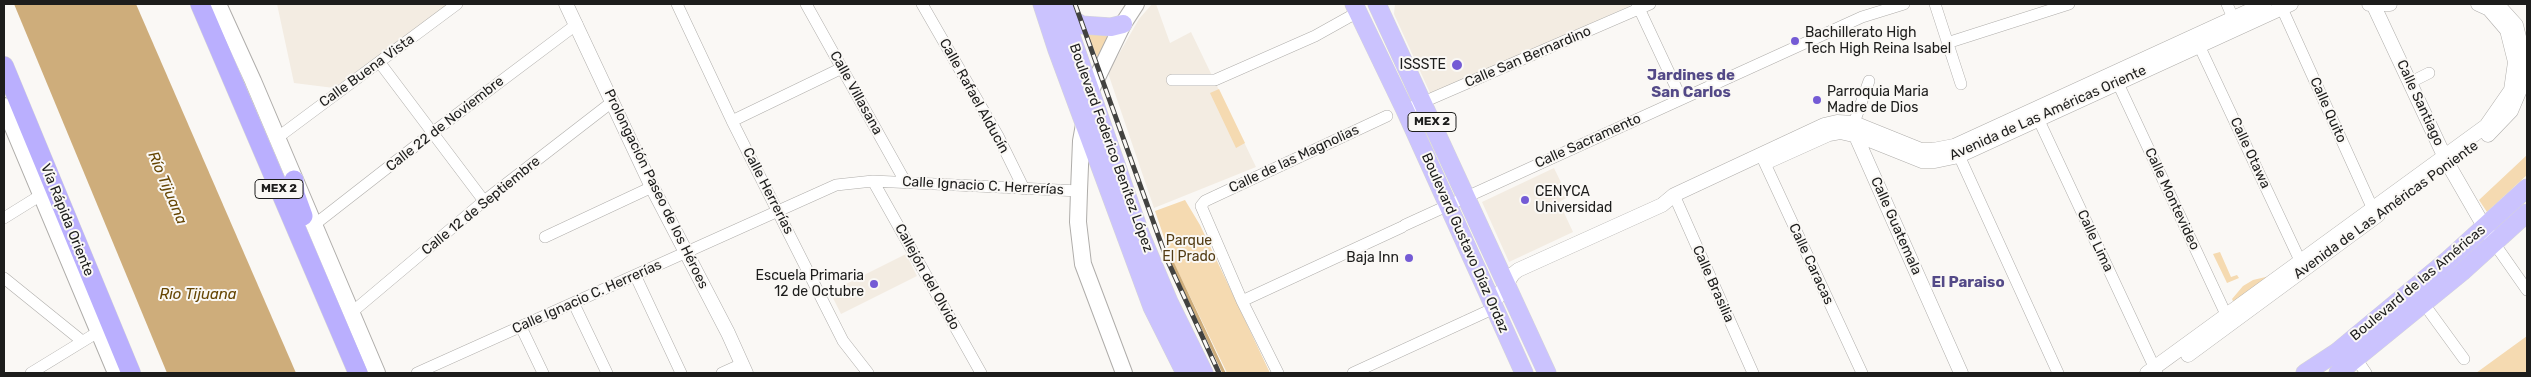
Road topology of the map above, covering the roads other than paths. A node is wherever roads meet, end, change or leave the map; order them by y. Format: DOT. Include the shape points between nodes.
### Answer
graph roads {
  1 [pos="200,4"];
  2 [pos="218,4"];
  3 [pos="457,4"];
  4 [pos="566,4"];
  5 [pos="676,4"];
  6 [pos="806,4"];
  7 [pos="922,4"];
  8 [pos="1042,4"];
  9 [pos="1060,4"];
  10 [pos="1136,4"];
  11 [pos="1377,4"];
  12 [pos="1650,4"];
  13 [pos="1904,4"];
  14 [pos="1934,4"];
  15 [pos="2069,4"];
  16 [pos="2227,4"];
  17 [pos="2264,4"];
  18 [pos="2372,4"];
  19 [pos="2390,4"];
  20 [pos="2284,5"];
  21 [pos="2492,5"];
  22 [pos="1638,6"];
  23 [pos="1361,7"];
  24 [pos="2235,23"];
  25 [pos="577,24"];
  26 [pos="1123,24"];
  27 [pos="2197,40"];
  28 [pos="1947,43"];
  29 [pos="380,63"];
  30 [pos="4,66"];
  31 [pos="842,68"];
  32 [pos="4,72"];
  33 [pos="2429,73"];
  34 [pos="2116,78"];
  35 [pos="1172,80"];
  36 [pos="1869,81"];
  37 [pos="2411,82"];
  38 [pos="1961,84"];
  39 [pos="1090,92"];
  40 [pos="9,98"];
  41 [pos="1681,98"];
  42 [pos="612,102"];
  43 [pos="1423,102"];
  44 [pos="1405,110"];
  45 [pos="2036,114"];
  46 [pos="1085,115"];
  47 [pos="1387,116"];
  48 [pos="732,121"];
  49 [pos="1855,129"];
  50 [pos="432,133"];
  51 [pos="276,138"];
  52 [pos="1956,151"];
  53 [pos="1763,159"];
  54 [pos="2446,160"];
  55 [pos="294,180"];
  56 [pos="873,181"];
  57 [pos="906,183"];
  58 [pos="652,187"];
  59 [pos="2527,188"];
  60 [pos="1024,189"];
  61 [pos="1079,191"];
  62 [pos="41,195"];
  63 [pos="1466,196"];
  64 [pos="1676,199"];
  65 [pos="484,201"];
  66 [pos="1448,205"];
  67 [pos="777,210"];
  68 [pos="2374,212"];
  69 [pos="2527,213"];
  70 [pos="4,218"];
  71 [pos="314,225"];
  72 [pos="2484,227"];
  73 [pos="545,237"];
  74 [pos="2494,243"];
  75 [pos="687,253"];
  76 [pos="2302,265"];
  77 [pos="636,276"];
  78 [pos="4,278"];
  79 [pos="1506,285"];
  80 [pos="2527,290"];
  81 [pos="1242,300"];
  82 [pos="574,304"];
  83 [pos="1493,304"];
  84 [pos="2424,304"];
  85 [pos="351,313"];
  86 [pos="2229,320"];
  87 [pos="521,327"];
  88 [pos="339,331"];
  89 [pos="98,332"];
  90 [pos="82,341"];
  91 [pos="2464,359"];
  92 [pos="2362,367"];
  93 [pos="744,369"];
  94 [pos="357,370"];
  95 [pos="2155,372"];
  96 [pos="31,373"];
  97 [pos="116,373"];
  98 [pos="131,373"];
  99 [pos="377,373"];
  100 [pos="417,373"];
  101 [pos="542,373"];
  102 [pos="606,373"];
  103 [pos="681,373"];
  104 [pos="722,373"];
  105 [pos="868,373"];
  106 [pos="981,373"];
  107 [pos="1124,373"];
  108 [pos="1185,373"];
  109 [pos="1204,373"];
  110 [pos="1278,373"];
  111 [pos="1353,373"];
  112 [pos="1524,373"];
  113 [pos="1546,373"];
  114 [pos="1753,373"];
  115 [pos="1862,373"];
  116 [pos="1961,373"];
  117 [pos="2058,373"];
  118 [pos="2304,373"];
  119 [pos="2338,373"];
  1 -- 88 [label="highway, MEX 2"];
  2 -- 51 [label="main road"];
  3 -- 29 [label="street, Calle Buena Vista"];
  4 -- 25 [label="street, Prolongación Paseo de los Héroes"];
  5 -- 48 [label="street, Calle Herrerías"];
  6 -- 31 [label="street, Calle Villasana"];
  7 -- 60 [label="street, Calle Rafael Alducín" via="998,136"];
  8 -- 46 [label="main road, Boulevard Federico Benítez López"];
  9 -- 26 [label="main road" via="1082,24 1111,27"];
  9 -- 39 [label="main road, Boulevard Federico Benítez López"];
  10 -- 26 [label="main road"];
  11 -- 43 [label="main road, Boulevard Gustavo Díaz Ordaz / MEX 2"];
  12 -- 22 [label="street, Calle San Bernardino"];
  13 -- 41 [label="street, Calle Sacramento" via="1862,17"];
  14 -- 28 [label="street"];
  15 -- 28 [label="street"];
  16 -- 24 [label="street"];
  17 -- 24 [label="street, Avenida de Las Américas Oriente"];
  18 -- 19 [label="street"];
  18 -- 37 [label="street, Calle Santiago"];
  20 -- 24 [label="street, Avenida de Las Américas Oriente"];
  20 -- 68 [label="street, Calle Quito"];
  21 -- 54 [label="street, Avenida de Las Américas Poniente" via="2516,25 2522,42 2525,78 2515,92 2504,120"];
  22 -- 41 [label="street"];
  22 -- 43 [label="street, Calle San Bernardino"];
  23 -- 35 [label="street" via="1315,36 1215,80"];
  23 -- 44 [label="main road, Boulevard Gustavo Díaz Ordaz / MEX 2"];
  24 -- 27 [label="street, Avenida de Las Américas Oriente"];
  25 -- 42 [label="street, Prolongación Paseo de los Héroes"];
  25 -- 50 [label="street, Calle 22 de Noviembre"];
  26 -- 39 [label="main road"];
  27 -- 34 [label="street, Avenida de Las Américas Oriente"];
  27 -- 76 [label="street, Calle Otawa"];
  28 -- 38 [label="street"];
  29 -- 50 [label="street"];
  29 -- 51 [label="street, Calle Buena Vista"];
  30 -- 40 [label="highway, Vía Rápida Oriente"];
  31 -- 48 [label="street"];
  31 -- 57 [label="street, Calle Villasana"];
  32 -- 40 [label="highway"];
  33 -- 37 [label="street"];
  34 -- 45 [label="street, Avenida de Las Américas Oriente"];
  34 -- 86 [label="street, Calle Montevideo"];
  36 -- 49 [label="street"];
  37 -- 54 [label="street, Calle Santiago"];
  39 -- 46 [label="main road"];
  39 -- 109 [label="main road, Boulevard Federico Benítez López" via="1140,233"];
  40 -- 62 [label="main road"];
  40 -- 98 [label="highway, Vía Rápida Oriente"];
  41 -- 63 [label="street, Calle Sacramento"];
  42 -- 58 [label="street, Prolongación Paseo de los Héroes"];
  42 -- 65 [label="street, Calle 12 de Septiembre"];
  43 -- 44 [label="street, Calle San Bernardino"];
  43 -- 63 [label="main road, Boulevard Gustavo Díaz Ordaz / MEX 2"];
  44 -- 66 [label="main road, Boulevard Gustavo Díaz Ordaz / MEX 2"];
  45 -- 52 [label="street, Avenida de Las Américas Oriente"];
  45 -- 95 [label="street, Calle Lima"];
  46 -- 61 [label="main road"];
  46 -- 108 [label="main road, Boulevard Federico Benítez López" via="1152,306"];
  47 -- 81 [label="street, Calle de las Magnolias" via="1202,203 1202,212"];
  48 -- 67 [label="street, Calle Herrerías"];
  49 -- 52 [label="street, Avenida de Las Américas Oriente" via="1922,161 1935,161"];
  49 -- 53 [label="street, Avenida de Las Américas Oriente" via="1829,134"];
  49 -- 116 [label="street, Calle Guatemala"];
  50 -- 65 [label="street"];
  50 -- 71 [label="street, Calle 22 de Noviembre"];
  51 -- 55 [label="main road"];
  52 -- 117 [label="street"];
  53 -- 64 [label="street, Avenida de Las Américas Oriente"];
  53 -- 115 [label="street, Calle Caracas"];
  54 -- 68 [label="street, Avenida de Las Américas Poniente"];
  54 -- 72 [label="street, Calle Santiago"];
  55 -- 71 [label="main road"];
  55 -- 88 [label="highway" via="295,194 339,320"];
  56 -- 57 [label="street, Calle Ignacio C. Herrerías"];
  56 -- 67 [label="street, Calle Ignacio C. Herrerías" via="836,185"];
  56 -- 106 [label="street, Callejón del Olvido"];
  57 -- 60 [label="street, Calle Ignacio C. Herrerías"];
  58 -- 73 [label="street"];
  58 -- 75 [label="street, Prolongación Paseo de los Héroes"];
  59 -- 72 [label="main road, Boulevard de las Américas"];
  60 -- 61 [label="street, Calle Ignacio C. Herrerías"];
  61 -- 107 [label="main road" via="1078,222 1083,264"];
  62 -- 70 [label="street"];
  62 -- 89 [label="main road"];
  63 -- 66 [label="street, Calle Sacramento"];
  63 -- 79 [label="main road, Boulevard Gustavo Díaz Ordaz / MEX 2"];
  64 -- 79 [label="street, Avenida de Las Américas Oriente" via="1518,270"];
  64 -- 114 [label="street, Calle Brasilia"];
  65 -- 85 [label="street, Calle 12 de Septiembre"];
  66 -- 81 [label="street, Calle Sacramento"];
  66 -- 83 [label="main road, Boulevard Gustavo Díaz Ordaz / MEX 2"];
  67 -- 75 [label="street, Calle Ignacio C. Herrerías"];
  67 -- 105 [label="street, Calle Herrerías" via="843,341"];
  68 -- 76 [label="street, Avenida de Las Américas Poniente"];
  69 -- 74 [label="main road, Boulevard de las Américas"];
  71 -- 85 [label="main road"];
  72 -- 74 [label="street, Calle Santiago"];
  72 -- 118 [label="main road, Boulevard de las Américas" via="2336,352"];
  74 -- 80 [label="street"];
  74 -- 84 [label="main road, Boulevard de las Américas"];
  75 -- 77 [label="street, Calle Ignacio C. Herrerías"];
  75 -- 93 [label="street, Prolongación Paseo de los Héroes"];
  76 -- 86 [label="street, Avenida de Las Américas Poniente"];
  77 -- 82 [label="street, Calle Ignacio C. Herrerías"];
  77 -- 103 [label="street"];
  78 -- 90 [label="street"];
  79 -- 83 [label="street, Avenida de Las Américas Oriente"];
  79 -- 113 [label="main road, Boulevard Gustavo Díaz Ordaz / MEX 2"];
  81 -- 110 [label="street"];
  82 -- 87 [label="street, Calle Ignacio C. Herrerías"];
  82 -- 102 [label="street"];
  83 -- 111 [label="street" via="1488,311"];
  83 -- 112 [label="main road, Boulevard Gustavo Díaz Ordaz / MEX 2"];
  84 -- 91 [label="street"];
  84 -- 92 [label="main road, Boulevard de las Américas"];
  85 -- 99 [label="main road"];
  86 -- 95 [label="street, Avenida de Las Américas Poniente"];
  87 -- 100 [label="street, Calle Ignacio C. Herrerías"];
  87 -- 101 [label="street"];
  88 -- 94 [label="highway, MEX 2"];
  89 -- 90 [label="street"];
  89 -- 97 [label="main road"];
  90 -- 96 [label="street"];
  92 -- 119 [label="main road, Boulevard de las Américas"];
  93 -- 104 [label="street"];
}
